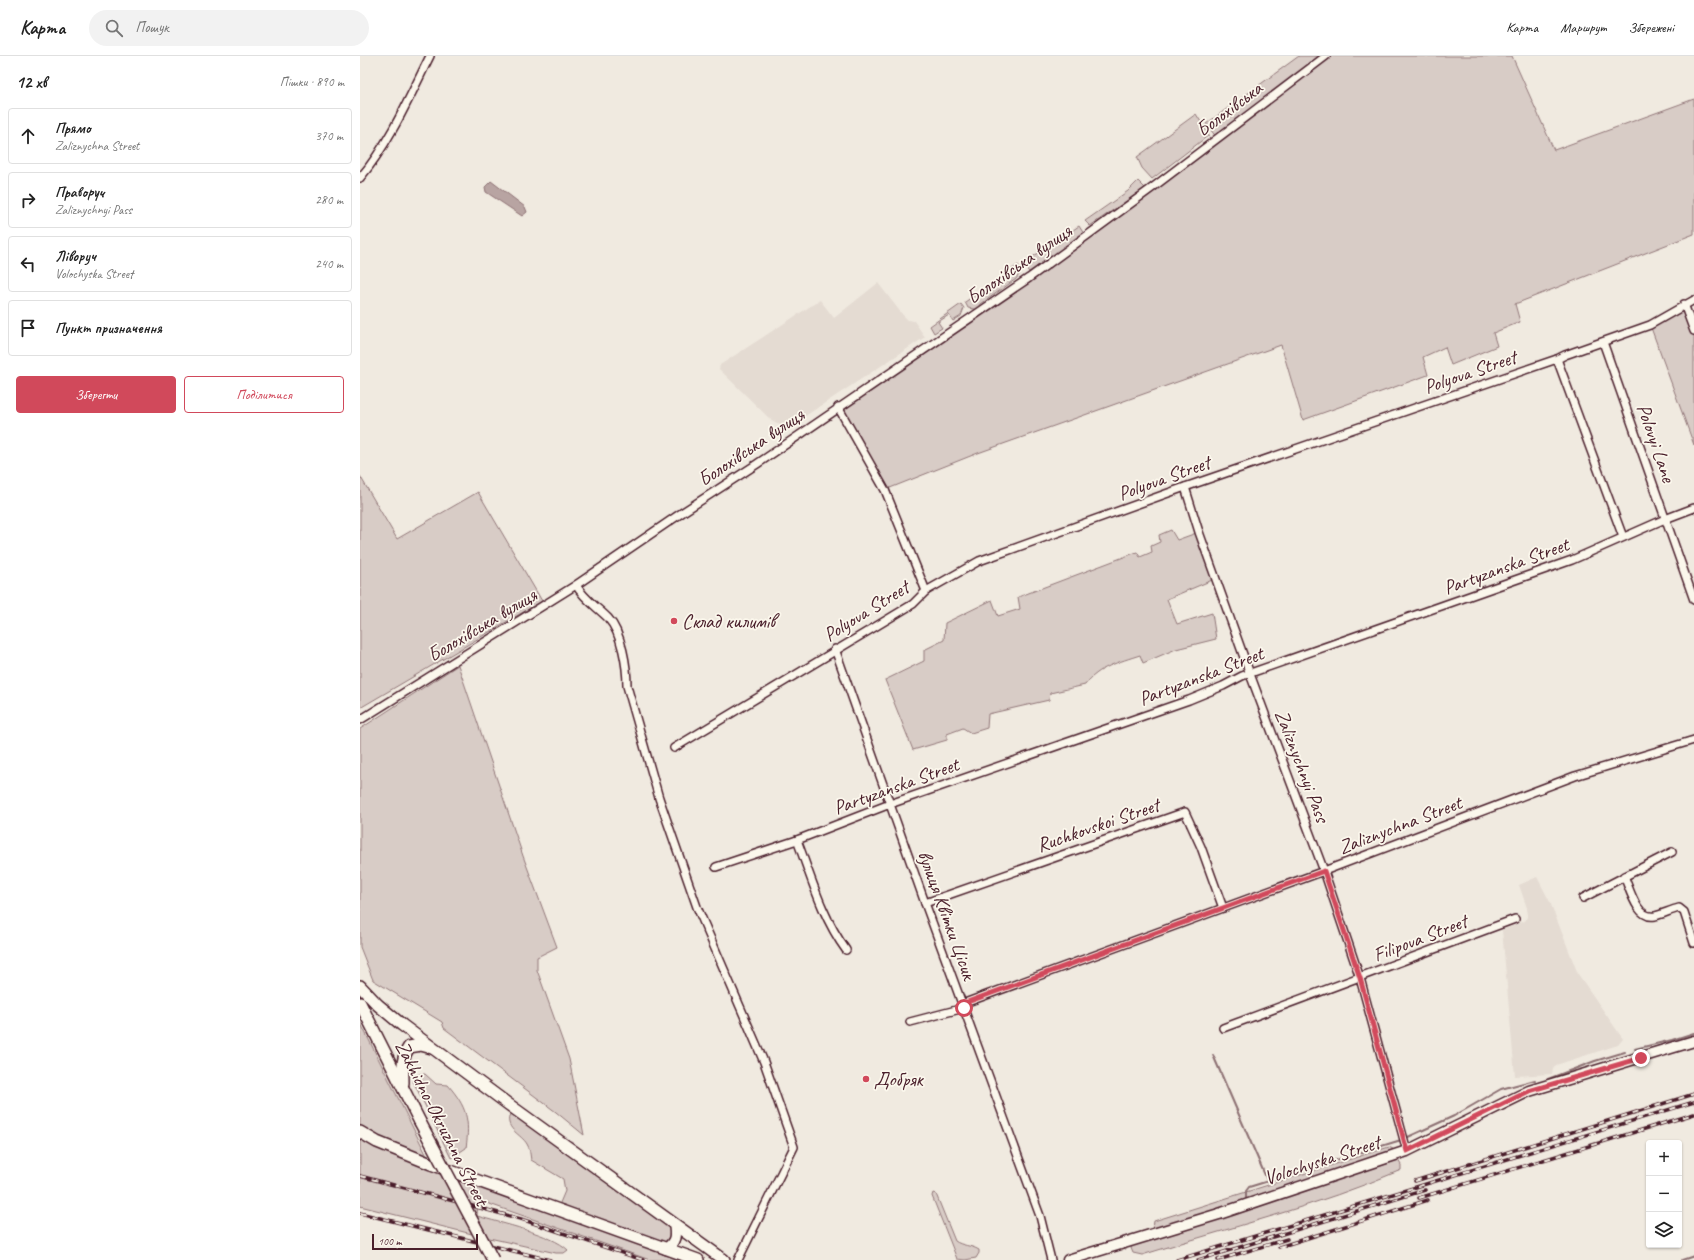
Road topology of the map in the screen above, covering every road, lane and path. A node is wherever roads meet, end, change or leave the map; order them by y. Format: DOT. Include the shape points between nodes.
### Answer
graph roads {
  1 [pos="430,56"];
  2 [pos="1326,56"];
  3 [pos="360,178"];
  4 [pos="1152,188"];
  5 [pos="1694,300"];
  6 [pos="1684,304"];
  7 [pos="1694,331"];
  8 [pos="1603,342"];
  9 [pos="1557,359"];
  10 [pos="838,407"];
  11 [pos="1185,487"];
  12 [pos="1694,508"];
  13 [pos="1665,519"];
  14 [pos="1623,537"];
  15 [pos="576,585"];
  16 [pos="926,591"];
  17 [pos="1694,600"];
  18 [pos="835,649"];
  19 [pos="1250,674"];
  20 [pos="360,720"];
  21 [pos="1694,740"];
  22 [pos="674,748"];
  23 [pos="890,804"];
  24 [pos="797,840"];
  25 [pos="1672,852"];
  26 [pos="716,868"];
  27 [pos="1324,871"];
  28 [pos="1624,876"];
  29 [pos="1583,898"];
  30 [pos="925,903"];
  31 [pos="1223,908"];
  32 [pos="1515,919"];
  33 [pos="1694,943"];
  34 [pos="846,950"];
  35 [pos="1360,978"];
  36 [pos="360,986"];
  37 [pos="360,1003"];
  38 [pos="963,1006"];
  39 [pos="360,1009"];
  40 [pos="368,1020"];
  41 [pos="910,1022"];
  42 [pos="1223,1028"];
  43 [pos="1694,1041"];
  44 [pos="443,1055"];
  45 [pos="404,1088"];
  46 [pos="360,1132"];
  47 [pos="1407,1151"];
  48 [pos="674,1224"];
  49 [pos="666,1249"];
  50 [pos="492,1260"];
  51 [pos="698,1260"];
  52 [pos="724,1260"];
  53 [pos="738,1260"];
  54 [pos="1051,1260"];
  55 [pos="1068,1260"];
  1 -- 3 [label="street" via="400,116 371,166"];
  2 -- 4 [label="street, Болохівська"];
  4 -- 10 [label="street, Болохівська вулиця" via="1029,278"];
  5 -- 6 [label="street, Polyova Street"];
  6 -- 7 [label="street"];
  6 -- 8 [label="street, Polyova Street" via="1650,325"];
  8 -- 9 [label="street, Polyova Street"];
  8 -- 13 [label="street, Polovyi Lane"];
  9 -- 11 [label="street, Polyova Street"];
  9 -- 14 [label="street"];
  10 -- 15 [label="street, Болохівська вулиця"];
  10 -- 16 [label="street" via="885,490"];
  11 -- 16 [label="street, Polyova Street" via="979,561"];
  11 -- 19 [label="street, Zaliznychnyi Pass"];
  12 -- 13 [label="street, Partyzanska Street"];
  13 -- 14 [label="street, Partyzanska Street"];
  13 -- 17 [label="street, Polovyi Lane"];
  14 -- 19 [label="street, Partyzanska Street" via="1572,560"];
  15 -- 20 [label="street, Болохівська вулиця"];
  15 -- 53 [label="street" via="581,594 610,620 622,646 627,686 659,798 697,907 764,1062 794,1148"];
  16 -- 18 [label="street, Polyova Street" via="913,604"];
  18 -- 22 [label="street, Polyova Street"];
  18 -- 23 [label="street, вулиця Квітки Цісик"];
  19 -- 23 [label="street, Partyzanska Street" via="1189,700"];
  19 -- 27 [label="street, Zaliznychnyi Pass"];
  21 -- 27 [label="street, Zaliznychna Street" via="1575,776"];
  23 -- 24 [label="street, Partyzanska Street"];
  23 -- 30 [label="street, вулиця Квітки Цісик"];
  24 -- 26 [label="street, Partyzanska Street"];
  24 -- 34 [label="street" via="822,908 835,936"];
  25 -- 28 [label="street"];
  27 -- 31 [label="street, Zaliznychna Street"];
  27 -- 35 [label="street, Zaliznychnyi Pass"];
  28 -- 29 [label="street"];
  28 -- 33 [label="street" via="1638,908 1646,916 1679,908 1684,912"];
  30 -- 31 [label="street, Ruchkovskoi Street" via="1185,812"];
  30 -- 38 [label="street, вулиця Квітки Цісик"];
  31 -- 38 [label="street, Zaliznychna Street"];
  32 -- 35 [label="street, Filipova Street"];
  35 -- 42 [label="street, Filipova Street"];
  35 -- 47 [label="street, Zaliznychnyi Pass"];
  36 -- 44 [label="main road" via="402,1025"];
  37 -- 40 [label="main road, Zakhidno-Okruzhna Street"];
  38 -- 41 [label="street, Zaliznychna Street"];
  38 -- 54 [label="street, вулиця Квітки Цісик" via="1040,1216"];
  39 -- 40 [label="main road"];
  40 -- 45 [label="main road, Zakhidno-Okruzhna Street"];
  43 -- 47 [label="main road, Volochyska Street" via="1529,1091"];
  44 -- 45 [label="main road" via="421,1044 409,1047 402,1066"];
  44 -- 48 [label="main road"];
  45 -- 50 [label="main road, Zakhidno-Okruzhna Street, bridge"];
  46 -- 49 [label="main road" via="377,1142 438,1166"];
  47 -- 55 [label="main road, Volochyska Street" via="1219,1214"];
  48 -- 49 [label="main road" via="674,1242"];
  48 -- 52 [label="main road"];
  49 -- 51 [label="main road"];
}
